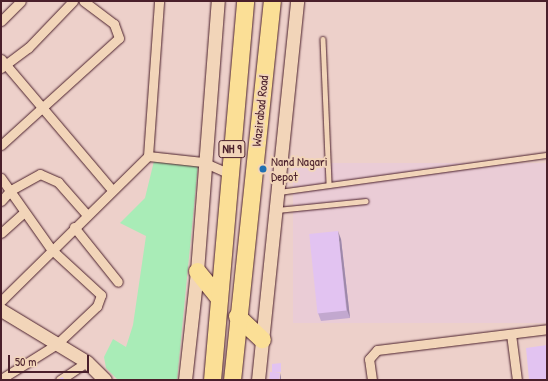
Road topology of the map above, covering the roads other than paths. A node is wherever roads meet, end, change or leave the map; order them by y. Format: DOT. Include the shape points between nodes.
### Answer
graph roads {
  1 [pos="21,1"];
  2 [pos="74,1"];
  3 [pos="84,1"];
  4 [pos="159,1"];
  5 [pos="218,1"];
  6 [pos="245,1"];
  7 [pos="272,1"];
  8 [pos="296,1"];
  9 [pos="3,16"];
  10 [pos="323,39"];
  11 [pos="2,63"];
  12 [pos="42,105"];
  13 [pos="1,145"];
  14 [pos="547,155"];
  15 [pos="148,156"];
  16 [pos="203,162"];
  17 [pos="230,174"];
  18 [pos="1,178"];
  19 [pos="329,185"];
  20 [pos="11,190"];
  21 [pos="112,190"];
  22 [pos="275,193"];
  23 [pos="1,201"];
  24 [pos="366,201"];
  25 [pos="273,210"];
  26 [pos="24,212"];
  27 [pos="87,215"];
  28 [pos="74,228"];
  29 [pos="1,233"];
  30 [pos="51,249"];
  31 [pos="197,271"];
  32 [pos="118,282"];
  33 [pos="219,298"];
  34 [pos="1,300"];
  35 [pos="1,310"];
  36 [pos="237,316"];
  37 [pos="547,329"];
  38 [pos="511,334"];
  39 [pos="262,339"];
  40 [pos="57,344"];
  41 [pos="87,362"];
  42 [pos="1,379"];
  43 [pos="60,380"];
  44 [pos="105,380"];
  45 [pos="185,380"];
  46 [pos="212,380"];
  47 [pos="232,380"];
  48 [pos="258,380"];
  49 [pos="372,380"];
  50 [pos="517,380"];
  1 -- 9 [label="street"];
  2 -- 11 [label="street" via="28,48"];
  3 -- 12 [label="street" via="118,29 119,38"];
  4 -- 15 [label="street"];
  5 -- 16 [label="street"];
  6 -- 17 [label="highway, Wazirabad Road / NH 9"];
  7 -- 36 [label="highway, Wazirabad Road / NH 9"];
  8 -- 22 [label="street"];
  10 -- 19 [label="lane"];
  11 -- 12 [label="street"];
  12 -- 13 [label="street"];
  12 -- 21 [label="street"];
  14 -- 19 [label="lane"];
  15 -- 16 [label="street"];
  15 -- 21 [label="street"];
  16 -- 17 [label="street"];
  16 -- 31 [label="street"];
  17 -- 33 [label="highway, Wazirabad Road / NH 9"];
  18 -- 20 [label="street"];
  19 -- 22 [label="lane"];
  20 -- 23 [label="street"];
  20 -- 26 [label="street"];
  20 -- 27 [label="street" via="40,174 58,182"];
  21 -- 27 [label="street"];
  22 -- 25 [label="street"];
  24 -- 25 [label="lane"];
  25 -- 39 [label="street"];
  26 -- 29 [label="street"];
  26 -- 30 [label="street"];
  27 -- 28 [label="street"];
  28 -- 30 [label="street"];
  28 -- 32 [label="street"];
  30 -- 34 [label="street"];
  30 -- 40 [label="street" via="101,295 97,306"];
  31 -- 33 [label="highway"];
  31 -- 45 [label="street"];
  33 -- 46 [label="highway, NH 9"];
  35 -- 40 [label="street"];
  36 -- 39 [label="highway"];
  36 -- 47 [label="highway, NH 9"];
  37 -- 38 [label="street"];
  38 -- 49 [label="street" via="377,350 369,359"];
  38 -- 50 [label="street"];
  39 -- 48 [label="street"];
  40 -- 41 [label="street"];
  40 -- 42 [label="street"];
  41 -- 43 [label="street"];
  41 -- 44 [label="street"];
}
